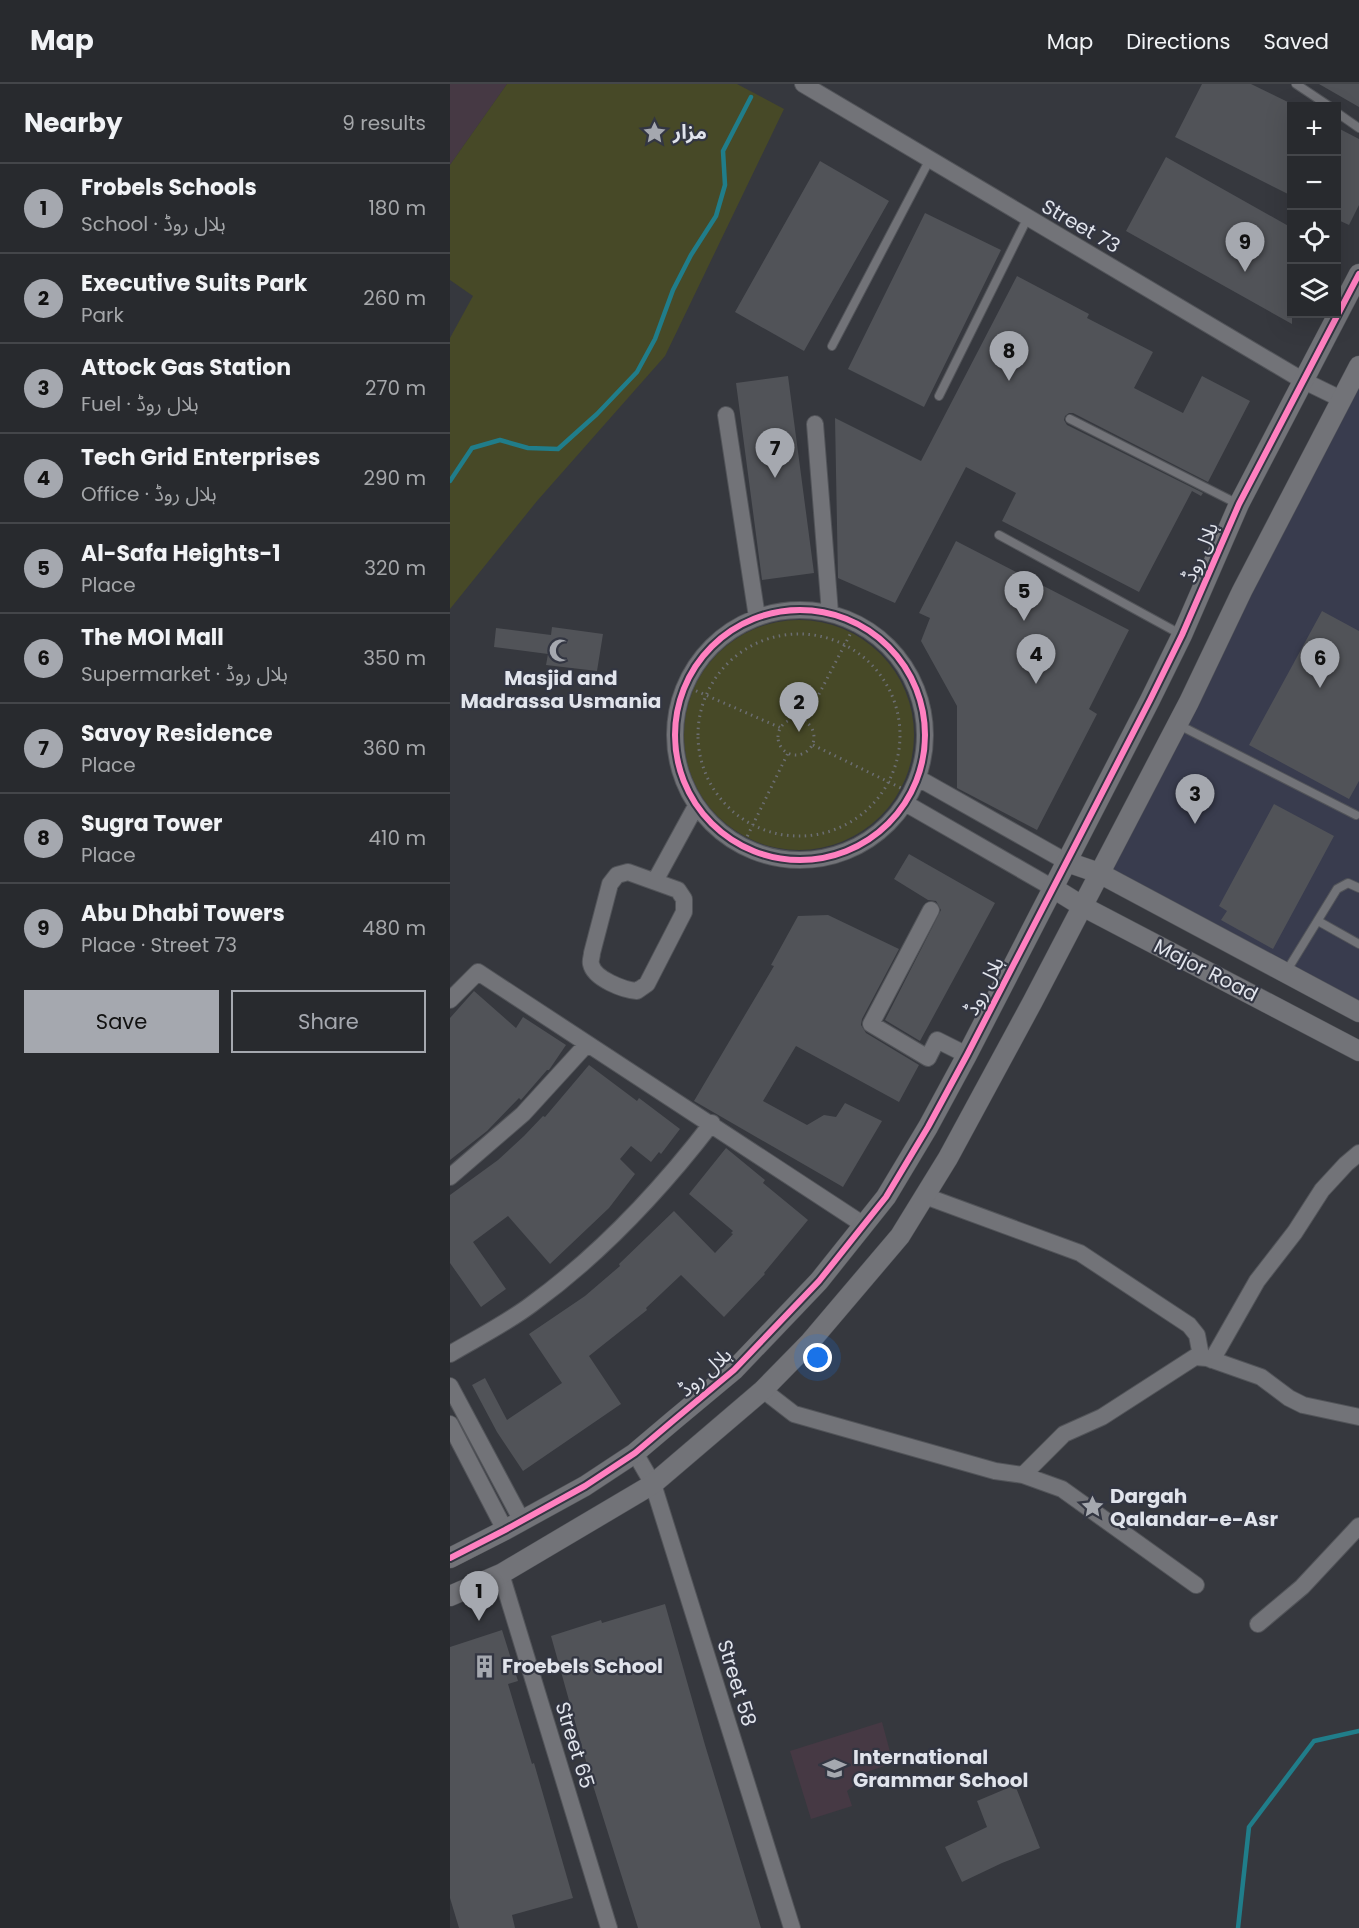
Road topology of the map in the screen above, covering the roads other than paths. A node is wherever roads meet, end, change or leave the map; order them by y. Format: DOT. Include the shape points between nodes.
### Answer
graph roads {
  1 [pos="803,84"];
  2 [pos="1296,84"];
  3 [pos="1323,102"];
  4 [pos="1341,115"];
  5 [pos="1359,128"];
  6 [pos="930,159"];
  7 [pos="1028,219"];
  8 [pos="1359,274"];
  9 [pos="832,346"];
  10 [pos="1359,366"];
  11 [pos="1302,380"];
  12 [pos="939,396"];
  13 [pos="1341,399"];
  14 [pos="726,415"];
  15 [pos="1070,419"];
  16 [pos="815,424"];
  17 [pos="1239,504"];
  18 [pos="999,535"];
  19 [pos="830,614"];
  20 [pos="757,617"];
  21 [pos="1182,635"];
  22 [pos="1177,724"];
  23 [pos="911,791"];
  24 [pos="696,806"];
  25 [pos="1358,814"];
  26 [pos="1067,862"];
  27 [pos="1099,873"];
  28 [pos="655,881"];
  29 [pos="1053,888"];
  30 [pos="1359,888"];
  31 [pos="1083,906"];
  32 [pos="931,910"];
  33 [pos="1318,921"];
  34 [pos="1359,944"];
  35 [pos="1286,972"];
  36 [pos="450,1000"];
  37 [pos="1359,1012"];
  38 [pos="587,1044"];
  39 [pos="1359,1051"];
  40 [pos="967,1055"];
  41 [pos="712,1123"];
  42 [pos="1359,1153"];
  43 [pos="450,1177"];
  44 [pos="925,1196"];
  45 [pos="864,1225"];
  46 [pos="450,1354"];
  47 [pos="1206,1358"];
  48 [pos="450,1386"];
  49 [pos="763,1390"];
  50 [pos="1359,1417"];
  51 [pos="450,1424"];
  52 [pos="635,1453"];
  53 [pos="1023,1475"];
  54 [pos="653,1484"];
  55 [pos="522,1521"];
  56 [pos="1359,1527"];
  57 [pos="505,1530"];
  58 [pos="450,1558"];
  59 [pos="501,1574"];
  60 [pos="1196,1585"];
  61 [pos="450,1596"];
  62 [pos="1258,1624"];
  63 [pos="609,1928"];
  64 [pos="792,1928"];
  1 -- 6 [label="street, Street 73"];
  2 -- 3 [label="lane"];
  4 -- 5 [label="lane"];
  6 -- 7 [label="street, Street 73"];
  6 -- 9 [label="lane"];
  7 -- 11 [label="street, Street 73"];
  7 -- 12 [label="lane"];
  8 -- 11 [label="street, ہلال روڈ"];
  10 -- 13 [label="street"];
  11 -- 13 [label="street, Street 73"];
  11 -- 17 [label="street, ہلال روڈ"];
  13 -- 22 [label="street"];
  14 -- 20 [label="street"];
  15 -- 17 [label="lane"];
  16 -- 19 [label="street"];
  17 -- 21 [label="street, ہلال روڈ"];
  18 -- 21 [label="lane"];
  19 -- 20 [label="street" via="793,610"];
  19 -- 23 [label="street" via="856,623 886,644 908,672 922,706 925,742"];
  20 -- 24 [label="street" via="727,633 710,649 684,686 676,716 675,747 682,778"];
  21 -- 26 [label="street, ہلال روڈ"];
  22 -- 25 [label="lane"];
  22 -- 27 [label="street"];
  23 -- 24 [label="street" via="881,831 849,851 814,861 777,859 742,847 716,830"];
  23 -- 26 [label="street"];
  23 -- 29 [label="street"];
  24 -- 28 [label="street"];
  26 -- 27 [label="street, Major Road"];
  26 -- 29 [label="street, ہلال روڈ"];
  27 -- 31 [label="street"];
  27 -- 35 [label="street, Major Road"];
  28 -- 28 [label="street" via="678,890 684,899 684,912 647,984 638,991 624,990 597,974 591,965 610,884 617,875 628,872"];
  29 -- 31 [label="street, Major Road"];
  29 -- 40 [label="street, ہلال روڈ"];
  30 -- 33 [label="lane" via="1348,883 1337,889"];
  31 -- 39 [label="street, Major Road"];
  31 -- 44 [label="street" via="985,1093"];
  32 -- 40 [label="street" via="871,1024 928,1058 937,1040"];
  33 -- 34 [label="lane"];
  33 -- 35 [label="lane"];
  35 -- 37 [label="street, Major Road"];
  36 -- 38 [label="street" via="478,972"];
  38 -- 41 [label="street"];
  38 -- 43 [label="street" via="523,1114"];
  40 -- 45 [label="street, ہلال روڈ" via="886,1197"];
  41 -- 45 [label="street"];
  41 -- 46 [label="street" via="610,1240 530,1306"];
  42 -- 47 [label="street" via="1322,1190"];
  44 -- 47 [label="street" via="1092,1259 1189,1325"];
  44 -- 49 [label="street" via="900,1236 810,1342"];
  45 -- 52 [label="street, ہلال روڈ" via="819,1281 734,1370"];
  47 -- 50 [label="street" via="1261,1377 1296,1402"];
  47 -- 53 [label="street" via="1195,1357 1102,1417 1064,1434"];
  48 -- 55 [label="street"];
  49 -- 53 [label="street" via="794,1413 995,1471"];
  49 -- 54 [label="street"];
  51 -- 57 [label="street"];
  52 -- 54 [label="street, Street 58"];
  52 -- 55 [label="street, ہلال روڈ"];
  53 -- 60 [label="street" via="1062,1489"];
  54 -- 59 [label="street"];
  54 -- 64 [label="street, Street 58"];
  55 -- 57 [label="street, ہلال روڈ"];
  56 -- 62 [label="street" via="1302,1587"];
  57 -- 58 [label="street, ہلال روڈ"];
  59 -- 61 [label="street"];
  59 -- 63 [label="street, Street 65"];
}
